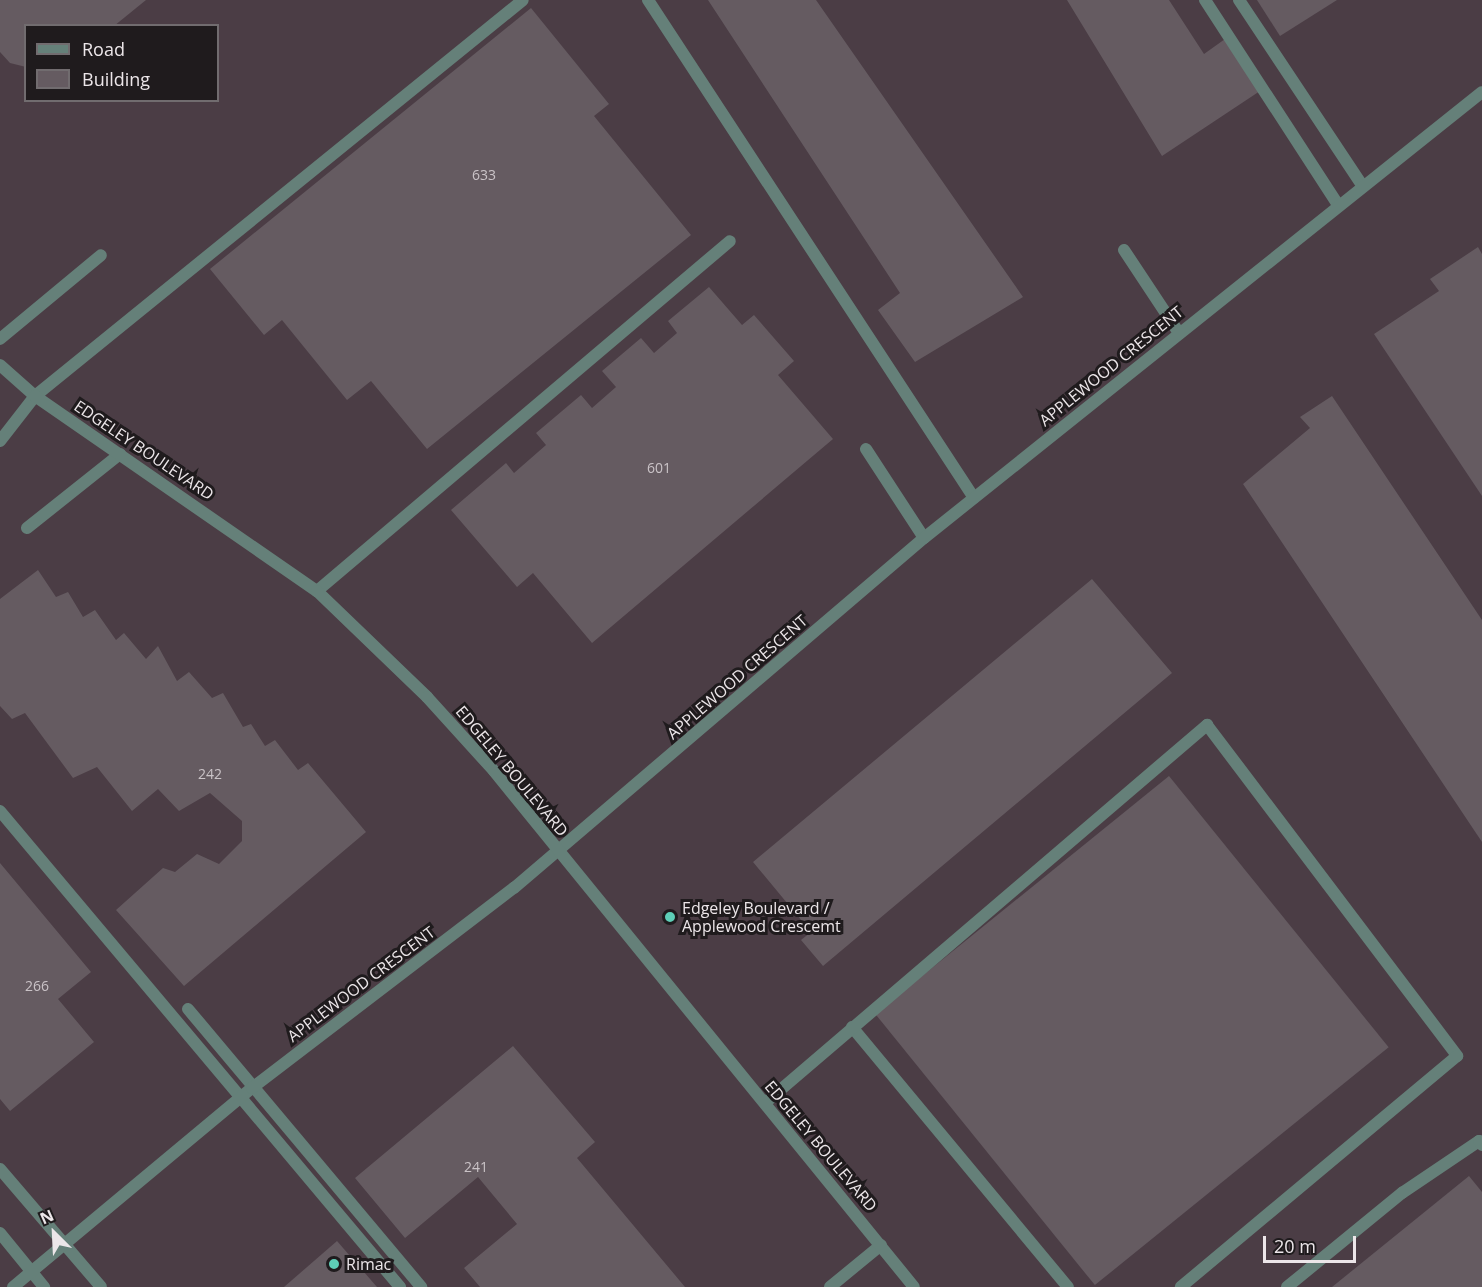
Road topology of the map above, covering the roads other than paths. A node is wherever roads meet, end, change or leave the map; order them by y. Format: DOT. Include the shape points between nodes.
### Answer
graph roads {
  1 [pos="523,0"];
  2 [pos="648,0"];
  3 [pos="1205,0"];
  4 [pos="1239,0"];
  5 [pos="1482,92"];
  6 [pos="1362,185"];
  7 [pos="1338,205"];
  8 [pos="730,240"];
  9 [pos="1124,249"];
  10 [pos="101,255"];
  11 [pos="1179,333"];
  12 [pos="0,339"];
  13 [pos="0,364"];
  14 [pos="35,396"];
  15 [pos="0,441"];
  16 [pos="866,449"];
  17 [pos="120,454"];
  18 [pos="974,498"];
  19 [pos="27,528"];
  20 [pos="924,538"];
  21 [pos="317,591"];
  22 [pos="0,811"];
  23 [pos="557,852"];
  24 [pos="188,1009"];
  25 [pos="852,1027"];
  26 [pos="252,1088"];
  27 [pos="240,1098"];
  28 [pos="765,1103"];
  29 [pos="1482,1145"];
  30 [pos="0,1169"];
  31 [pos="0,1233"];
  32 [pos="63,1245"];
  33 [pos="881,1245"];
  34 [pos="31,1271"];
  35 [pos="907,1284"];
  36 [pos="13,1287"];
  37 [pos="44,1287"];
  38 [pos="101,1287"];
  39 [pos="400,1287"];
  40 [pos="421,1287"];
  41 [pos="830,1287"];
  42 [pos="1068,1287"];
  43 [pos="1181,1287"];
  44 [pos="1287,1287"];
  1 -- 14 [label="street"];
  2 -- 18 [label="street"];
  3 -- 7 [label="street"];
  4 -- 6 [label="street"];
  5 -- 6 [label="street, APPLEWOOD CRESCENT"];
  6 -- 7 [label="street, APPLEWOOD CRESCENT"];
  7 -- 11 [label="street, APPLEWOOD CRESCENT"];
  8 -- 21 [label="street"];
  9 -- 11 [label="street"];
  10 -- 12 [label="street"];
  11 -- 18 [label="street, APPLEWOOD CRESCENT"];
  13 -- 14 [label="street, EDGELEY BOULEVARD"];
  14 -- 15 [label="street"];
  14 -- 17 [label="street, EDGELEY BOULEVARD"];
  16 -- 20 [label="street"];
  17 -- 19 [label="street"];
  17 -- 21 [label="street, EDGELEY BOULEVARD"];
  18 -- 20 [label="street, APPLEWOOD CRESCENT"];
  20 -- 23 [label="street, APPLEWOOD CRESCENT"];
  21 -- 23 [label="street, EDGELEY BOULEVARD" via="427,697"];
  22 -- 27 [label="street"];
  23 -- 26 [label="street, APPLEWOOD CRESCENT"];
  23 -- 28 [label="street, EDGELEY BOULEVARD"];
  24 -- 26 [label="street"];
  25 -- 28 [label="street"];
  25 -- 42 [label="street"];
  25 -- 43 [label="street" via="1207,725 1457,1056"];
  26 -- 27 [label="street, APPLEWOOD CRESCENT"];
  26 -- 40 [label="street"];
  27 -- 32 [label="street, APPLEWOOD CRESCENT"];
  27 -- 39 [label="street"];
  28 -- 33 [label="street, EDGELEY BOULEVARD"];
  29 -- 44 [label="street" via="1479,1141 1402,1193"];
  30 -- 32 [label="street"];
  31 -- 34 [label="street"];
  32 -- 34 [label="street, APPLEWOOD CRESCENT"];
  32 -- 38 [label="street"];
  33 -- 35 [label="street, EDGELEY BOULEVARD"];
  33 -- 41 [label="street"];
  34 -- 36 [label="street, APPLEWOOD CRESCENT"];
  34 -- 37 [label="street"];
}
